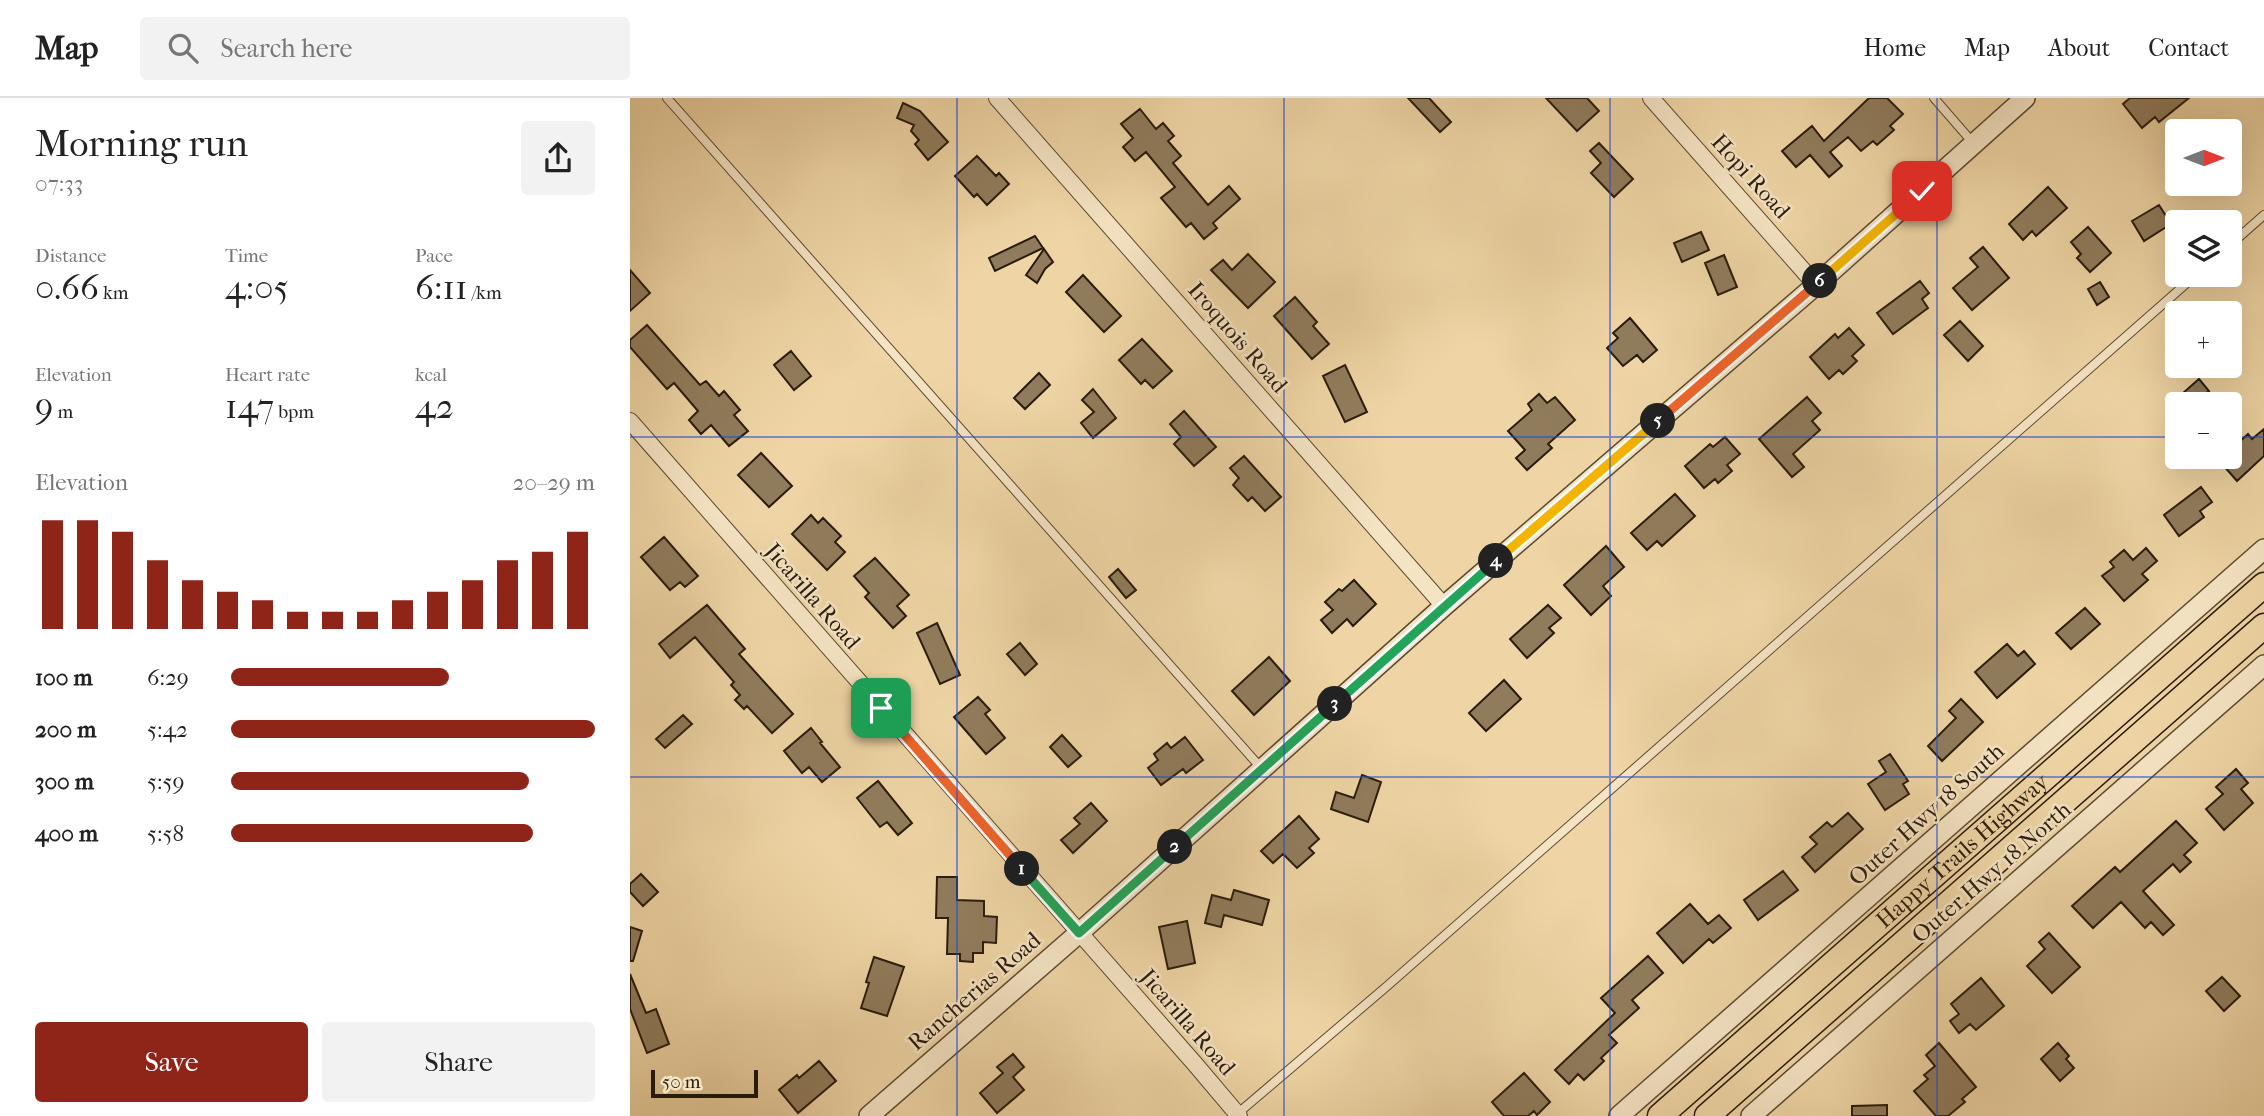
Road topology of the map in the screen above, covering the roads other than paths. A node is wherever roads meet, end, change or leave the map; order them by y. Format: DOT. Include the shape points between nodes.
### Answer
graph roads {
  1 [pos="667,98"];
  2 [pos="997,98"];
  3 [pos="1651,98"];
  4 [pos="1934,98"];
  5 [pos="2025,98"];
  6 [pos="1974,144"];
  7 [pos="2264,215"];
  8 [pos="2242,234"];
  9 [pos="1816,285"];
  10 [pos="2182,287"];
  11 [pos="630,421"];
  12 [pos="2264,549"];
  13 [pos="2264,585"];
  14 [pos="1444,606"];
  15 [pos="2264,626"];
  16 [pos="2264,665"];
  17 [pos="1262,769"];
  18 [pos="1079,933"];
  19 [pos="1238,1115"];
  20 [pos="869,1116"];
  21 [pos="1619,1116"];
  22 [pos="1660,1116"];
  23 [pos="1707,1116"];
  24 [pos="1751,1116"];
  1 -- 17 [label="lane"];
  2 -- 14 [label="street, Iroquois Road"];
  3 -- 9 [label="street, Hopi Road"];
  4 -- 6 [label="lane"];
  5 -- 6 [label="street, Rancherias Road"];
  6 -- 9 [label="street, Rancherias Road"];
  7 -- 8 [label="lane"];
  9 -- 14 [label="street, Rancherias Road"];
  10 -- 19 [label="lane"];
  11 -- 18 [label="street, Jicarilla Road"];
  12 -- 21 [label="street, Outer Hwy 18 South"];
  13 -- 22 [label="main road, Happy Trails Highway"];
  14 -- 17 [label="street, Rancherias Road"];
  15 -- 23 [label="main road, Happy Trails Highway"];
  16 -- 24 [label="street, Outer Hwy 18 North"];
  17 -- 18 [label="street, Rancherias Road"];
  18 -- 19 [label="street, Jicarilla Road"];
  18 -- 20 [label="street, Rancherias Road"];
}
